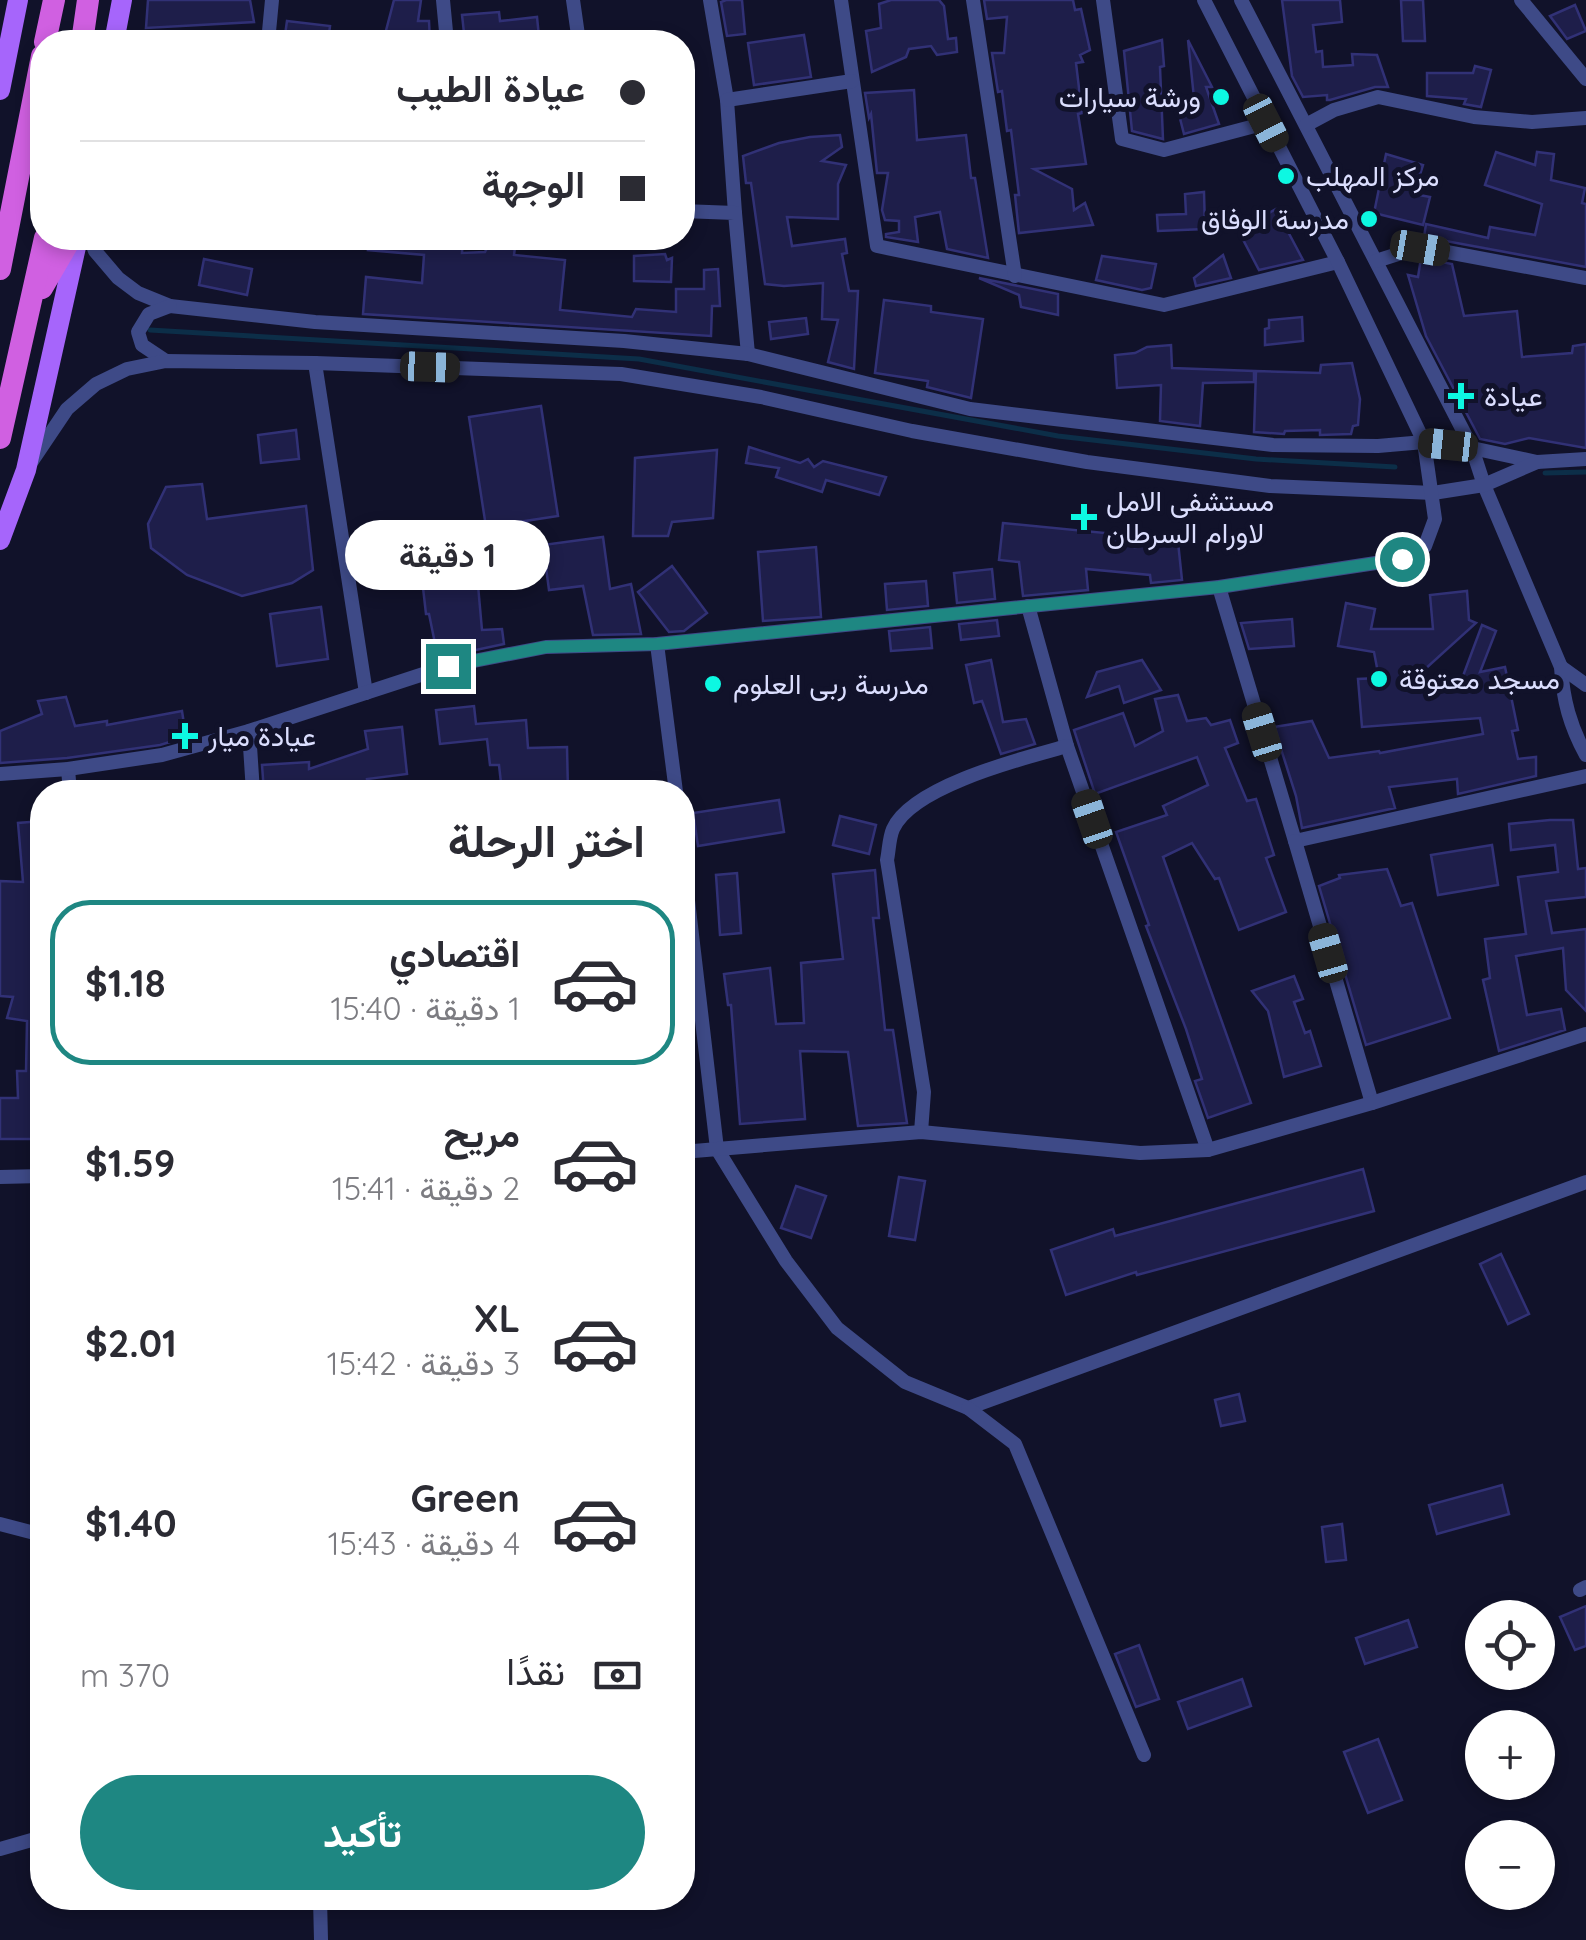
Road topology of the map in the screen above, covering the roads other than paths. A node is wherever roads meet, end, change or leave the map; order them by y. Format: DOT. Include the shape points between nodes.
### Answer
graph roads {
  1 [pos="18,0"];
  2 [pos="54,0"];
  3 [pos="88,0"];
  4 [pos="98,0"];
  5 [pos="122,0"];
  6 [pos="272,0"];
  7 [pos="443,0"];
  8 [pos="573,0"];
  9 [pos="710,0"];
  10 [pos="841,0"];
  11 [pos="973,0"];
  12 [pos="1102,0"];
  13 [pos="1204,0"];
  14 [pos="1241,0"];
  15 [pos="1521,0"];
  16 [pos="48,30"];
  17 [pos="84,30"];
  18 [pos="86,30"];
  19 [pos="116,30"];
  20 [pos="269,30"];
  21 [pos="446,30"];
  22 [pos="577,30"];
  23 [pos="1586,80"];
  24 [pos="852,81"];
  25 [pos="0,90"];
  26 [pos="727,100"];
  27 [pos="30,117"];
  28 [pos="1586,118"];
  29 [pos="1266,123"];
  30 [pos="1306,125"];
  31 [pos="695,211"];
  32 [pos="735,213"];
  33 [pos="43,250"];
  34 [pos="66,250"];
  35 [pos="72,250"];
  36 [pos="95,250"];
  37 [pos="1376,261"];
  38 [pos="1338,262"];
  39 [pos="0,269"];
  40 [pos="1015,276"];
  41 [pos="1586,278"];
  42 [pos="32,304"];
  43 [pos="170,306"];
  44 [pos="748,354"];
  45 [pos="166,361"];
  46 [pos="314,363"];
  47 [pos="0,438"];
  48 [pos="1424,442"];
  49 [pos="1472,448"];
  50 [pos="1586,460"];
  51 [pos="1536,462"];
  52 [pos="26,470"];
  53 [pos="1484,484"];
  54 [pos="1433,493"];
  55 [pos="0,540"];
  56 [pos="1219,587"];
  57 [pos="1028,606"];
  58 [pos="657,644"];
  59 [pos="1561,666"];
  60 [pos="1586,684"];
  61 [pos="366,692"];
  62 [pos="249,731"];
  63 [pos="1067,746"];
  64 [pos="1586,755"];
  65 [pos="68,770"];
  66 [pos="0,774"];
  67 [pos="1586,776"];
  68 [pos="69,780"];
  69 [pos="252,780"];
  70 [pos="674,780"];
  71 [pos="1295,841"];
  72 [pos="695,960"];
  73 [pos="1586,1034"];
  74 [pos="1372,1103"];
  75 [pos="921,1132"];
  76 [pos="717,1149"];
  77 [pos="1208,1150"];
  78 [pos="695,1151"];
  79 [pos="0,1173"];
  80 [pos="30,1176"];
  81 [pos="1586,1182"];
  82 [pos="968,1408"];
  83 [pos="0,1524"];
  84 [pos="30,1532"];
  85 [pos="1144,1755"];
  86 [pos="30,1840"];
  87 [pos="0,1849"];
  88 [pos="320,1910"];
  89 [pos="321,1940"];
  1 -- 25 [label="main road"];
  2 -- 16 [label="highway"];
  3 -- 17 [label="highway"];
  4 -- 18 [label="highway"];
  5 -- 19 [label="main road"];
  6 -- 20 [label="street"];
  7 -- 21 [label="street"];
  8 -- 22 [label="street"];
  9 -- 26 [label="street"];
  10 -- 24 [label="street"];
  11 -- 40 [label="street"];
  12 -- 29 [label="street" via="1122,139 1164,150"];
  13 -- 29 [label="street"];
  14 -- 30 [label="street"];
  15 -- 23 [label="street"];
  24 -- 26 [label="street"];
  24 -- 40 [label="street" via="877,246"];
  26 -- 32 [label="street"];
  27 -- 39 [label="highway"];
  28 -- 30 [label="street" via="1532,122 1378,97"];
  29 -- 38 [label="street"];
  30 -- 37 [label="street"];
  31 -- 32 [label="street"];
  32 -- 44 [label="street"];
  33 -- 42 [label="highway"];
  34 -- 42 [label="highway"];
  35 -- 52 [label="main road"];
  36 -- 43 [label="street" via="138,293"];
  37 -- 41 [label="street" via="1420,248"];
  37 -- 49 [label="street"];
  38 -- 40 [label="street" via="1164,305"];
  38 -- 48 [label="street"];
  42 -- 47 [label="highway"];
  43 -- 44 [label="street"];
  43 -- 45 [label="street" via="149,314 138,332 142,345"];
  44 -- 48 [label="street" via="970,408 1273,445"];
  45 -- 46 [label="street"];
  45 -- 52 [label="street" via="96,384 68,409"];
  46 -- 54 [label="street" via="621,374 1087,462 1270,486"];
  46 -- 61 [label="street"];
  48 -- 49 [label="street"];
  48 -- 54 [label="street"];
  49 -- 51 [label="street"];
  49 -- 53 [label="street"];
  50 -- 51 [label="street"];
  51 -- 53 [label="street"];
  52 -- 55 [label="main road"];
  53 -- 54 [label="street"];
  53 -- 59 [label="street"];
  54 -- 56 [label="street" via="1435,520 1425,546 1402,559"];
  56 -- 57 [label="street"];
  56 -- 71 [label="street"];
  57 -- 58 [label="street"];
  57 -- 63 [label="street"];
  58 -- 61 [label="street" via="546,647 448,666"];
  58 -- 70 [label="street"];
  59 -- 60 [label="street"];
  59 -- 64 [label="street" via="1571,728"];
  61 -- 62 [label="street"];
  62 -- 65 [label="street" via="162,755"];
  62 -- 69 [label="street"];
  63 -- 75 [label="street" via="955,783 916,804 893,828 887,860 924,1092"];
  63 -- 77 [label="street"];
  65 -- 66 [label="street"];
  65 -- 68 [label="street"];
  67 -- 71 [label="street"];
  71 -- 74 [label="street"];
  72 -- 76 [label="street"];
  73 -- 74 [label="street"];
  74 -- 77 [label="street"];
  75 -- 76 [label="street"];
  75 -- 77 [label="street" via="1140,1153"];
  76 -- 78 [label="street"];
  76 -- 82 [label="street" via="836,1328 905,1382"];
  79 -- 80 [label="street"];
  81 -- 82 [label="street"];
  82 -- 85 [label="street" via="1015,1444"];
  83 -- 84 [label="street"];
  86 -- 87 [label="street"];
  88 -- 89 [label="street"];
}
